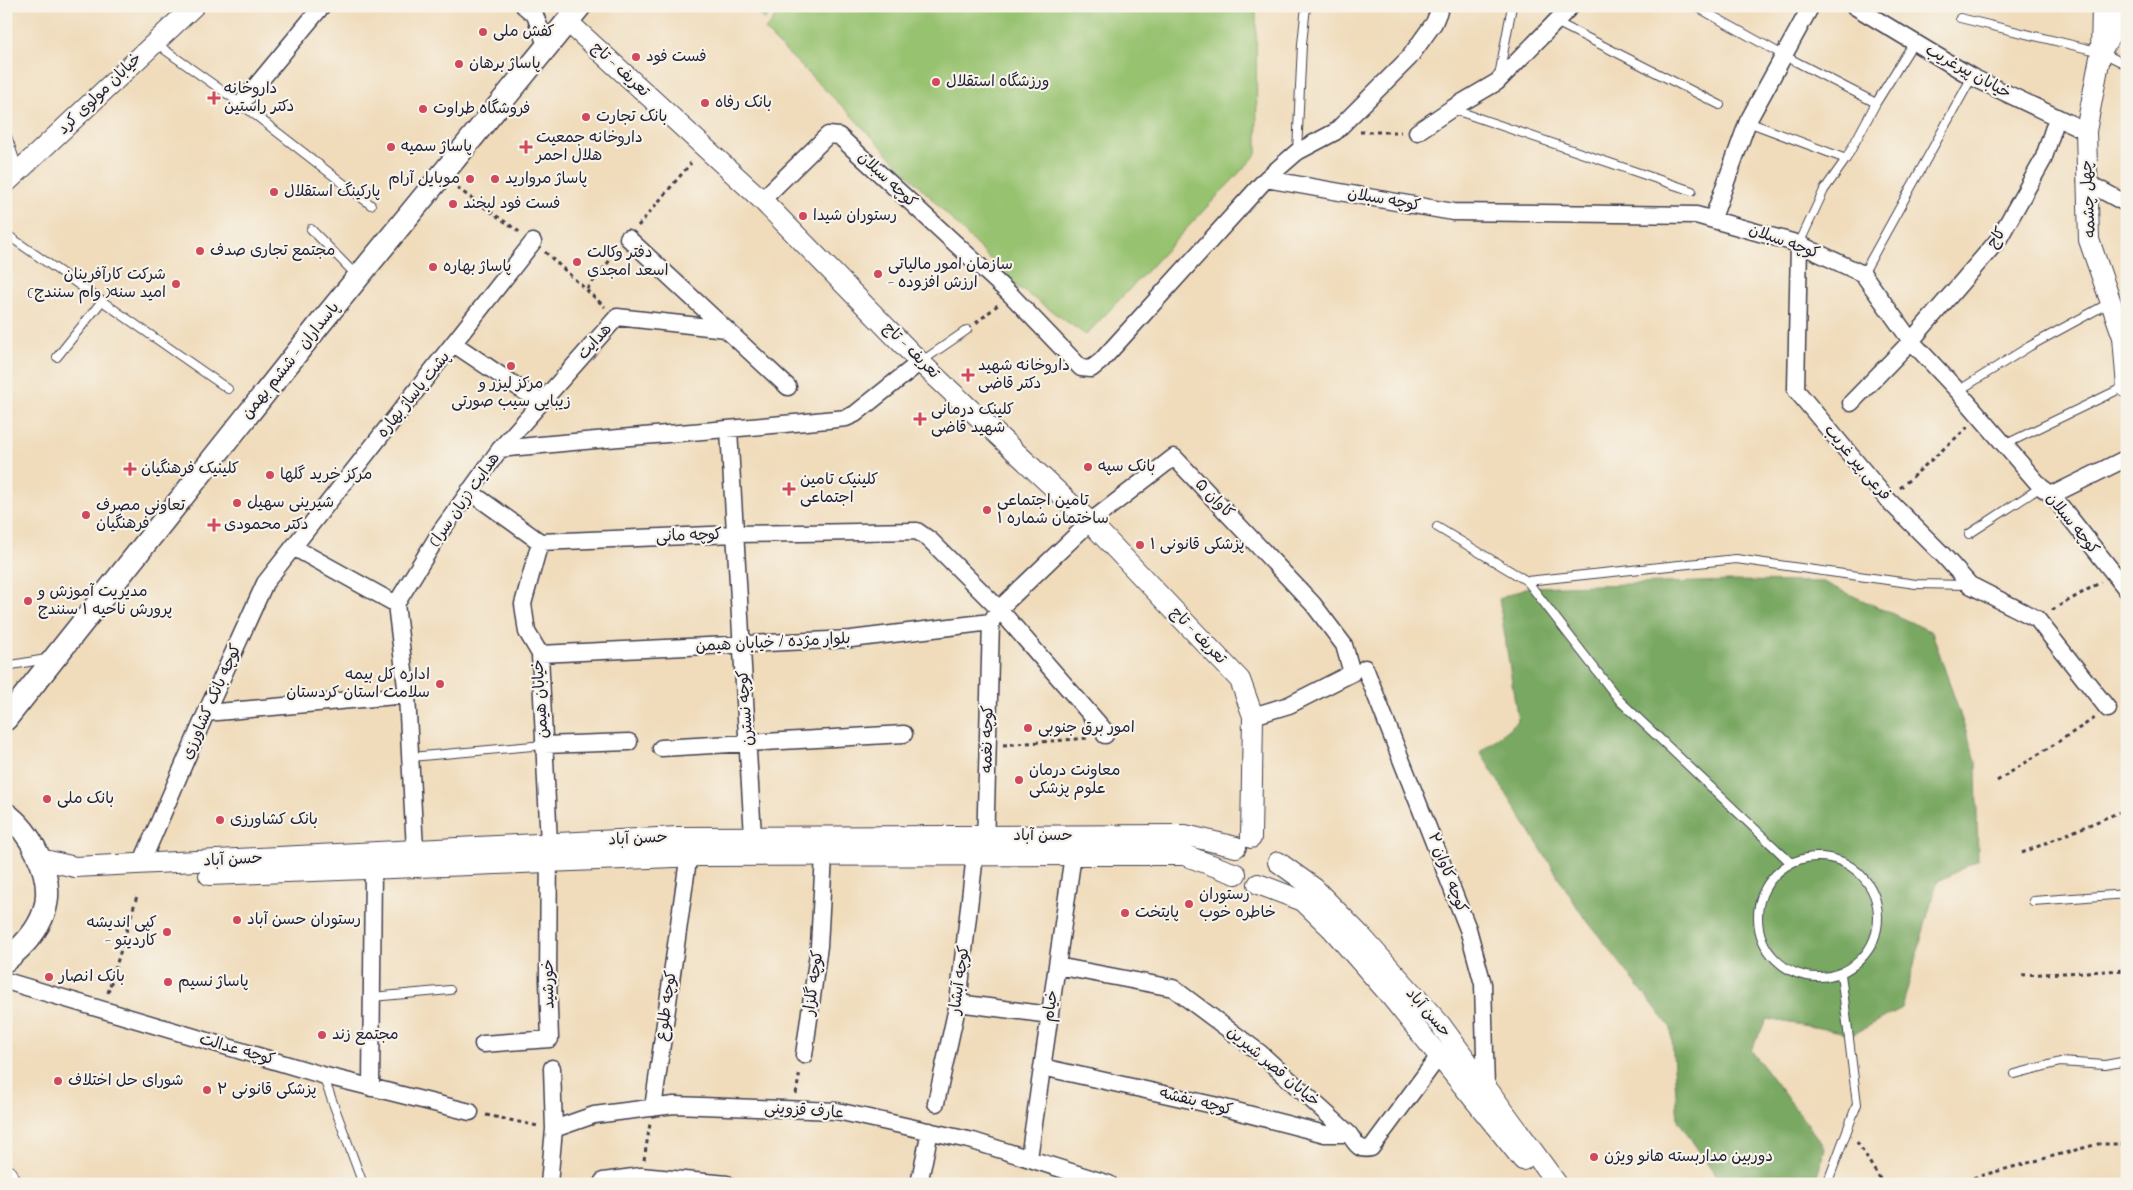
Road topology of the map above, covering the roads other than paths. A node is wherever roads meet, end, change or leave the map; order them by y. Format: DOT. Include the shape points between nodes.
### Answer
graph roads {
  1 [pos="322,6"];
  2 [pos="524,6"];
  3 [pos="1306,6"];
  4 [pos="1441,6"];
  5 [pos="1512,6"];
  6 [pos="1571,6"];
  7 [pos="1695,6"];
  8 [pos="1811,6"];
  9 [pos="1854,6"];
  10 [pos="2102,6"];
  11 [pos="2126,6"];
  12 [pos="190,8"];
  13 [pos="574,14"];
  14 [pos="1960,18"];
  15 [pos="1556,22"];
  16 [pos="156,41"];
  17 [pos="1914,42"];
  18 [pos="547,48"];
  19 [pos="2101,52"];
  20 [pos="1783,55"];
  21 [pos="2127,65"];
  22 [pos="1972,78"];
  23 [pos="1498,82"];
  24 [pos="1876,102"];
  25 [pos="241,104"];
  26 [pos="1720,105"];
  27 [pos="1451,109"];
  28 [pos="2057,118"];
  29 [pos="1748,122"];
  30 [pos="2086,131"];
  31 [pos="1417,132"];
  32 [pos="6,133"];
  33 [pos="1297,152"];
  34 [pos="1846,159"];
  35 [pos="12,178"];
  36 [pos="1266,179"];
  37 [pos="2086,182"];
  38 [pos="1692,191"];
  39 [pos="762,200"];
  40 [pos="2127,204"];
  41 [pos="371,205"];
  42 [pos="1713,218"];
  43 [pos="311,229"];
  44 [pos="6,234"];
  45 [pos="628,238"];
  46 [pos="533,242"];
  47 [pos="1799,244"];
  48 [pos="1863,274"];
  49 [pos="359,277"];
  50 [pos="102,301"];
  51 [pos="2111,302"];
  52 [pos="726,329"];
  53 [pos="968,330"];
  54 [pos="2125,338"];
  55 [pos="1911,341"];
  56 [pos="454,344"];
  57 [pos="57,357"];
  58 [pos="920,362"];
  59 [pos="788,386"];
  60 [pos="2126,387"];
  61 [pos="228,389"];
  62 [pos="1958,391"];
  63 [pos="540,402"];
  64 [pos="1851,402"];
  65 [pos="729,430"];
  66 [pos="2004,446"];
  67 [pos="500,449"];
  68 [pos="2127,458"];
  69 [pos="469,491"];
  70 [pos="2046,491"];
  71 [pos="1090,522"];
  72 [pos="1437,527"];
  73 [pos="735,534"];
  74 [pos="1968,534"];
  75 [pos="540,542"];
  76 [pos="293,547"];
  77 [pos="1527,581"];
  78 [pos="1970,585"];
  79 [pos="2127,590"];
  80 [pos="396,604"];
  81 [pos="995,616"];
  82 [pos="742,644"];
  83 [pos="540,654"];
  84 [pos="55,657"];
  85 [pos="6,666"];
  86 [pos="1359,670"];
  87 [pos="407,695"];
  88 [pos="2108,709"];
  89 [pos="206,713"];
  90 [pos="1253,716"];
  91 [pos="6,719"];
  92 [pos="904,734"];
  93 [pos="1105,735"];
  94 [pos="629,742"];
  95 [pos="748,744"];
  96 [pos="544,745"];
  97 [pos="661,748"];
  98 [pos="411,757"];
  99 [pos="6,814"];
  100 [pos="753,836"];
  101 [pos="692,837"];
  102 [pos="1261,847"];
  103 [pos="982,849"];
  104 [pos="549,853"];
  105 [pos="1073,855"];
  106 [pos="824,856"];
  107 [pos="688,857"];
  108 [pos="417,859"];
  109 [pos="1791,863"];
  110 [pos="141,864"];
  111 [pos="373,868"];
  112 [pos="44,869"];
  113 [pos="1236,874"];
  114 [pos="1258,884"];
  115 [pos="2127,894"];
  116 [pos="2033,900"];
  117 [pos="6,960"];
  118 [pos="1057,966"];
  119 [pos="1841,974"];
  120 [pos="6,981"];
  121 [pos="450,990"];
  122 [pos="372,997"];
  123 [pos="958,1003"];
  124 [pos="1050,1015"];
  125 [pos="483,1044"];
  126 [pos="804,1055"];
  127 [pos="1439,1056"];
  128 [pos="2127,1061"];
  129 [pos="1042,1067"];
  130 [pos="552,1068"];
  131 [pos="322,1074"];
  132 [pos="2015,1074"];
  133 [pos="371,1088"];
  134 [pos="1486,1088"];
  135 [pos="936,1103"];
  136 [pos="653,1108"];
  137 [pos="470,1112"];
  138 [pos="554,1129"];
  139 [pos="930,1131"];
  140 [pos="1349,1134"];
  141 [pos="1029,1158"];
  142 [pos="6,1176"];
  143 [pos="603,1181"];
  144 [pos="667,1181"];
  145 [pos="10,1184"];
  146 [pos="363,1184"];
  147 [pos="549,1184"];
  148 [pos="727,1184"];
  149 [pos="920,1184"];
  150 [pos="1109,1184"];
  151 [pos="1541,1184"];
  152 [pos="1557,1184"];
  153 [pos="1827,1184"];
  1 -- 25 [label="street"];
  2 -- 18 [label="street" via="534,15"];
  3 -- 33 [label="lane"];
  4 -- 33 [label="street" via="1434,23 1409,58 1335,132"];
  5 -- 23 [label="lane"];
  6 -- 15 [label="street"];
  7 -- 20 [label="lane"];
  8 -- 20 [label="street"];
  9 -- 17 [label="street, خیابان پیرغریب"];
  10 -- 19 [label="street, چهل چشمه"];
  11 -- 19 [label="street"];
  12 -- 16 [label="street, خیابان مولوی کرد"];
  13 -- 18 [label="main road, پاسداران - ششم بهمن"];
  13 -- 39 [label="street, تعریف - تاج"];
  14 -- 19 [label="lane"];
  15 -- 23 [label="street"];
  15 -- 26 [label="lane"];
  16 -- 25 [label="lane"];
  16 -- 35 [label="street, خیابان مولوی کرد"];
  17 -- 22 [label="street, خیابان پیرغریب"];
  17 -- 24 [label="lane"];
  18 -- 49 [label="main road, پاسداران - ششم بهمن"];
  19 -- 21 [label="lane"];
  19 -- 30 [label="street, چهل چشمه"];
  20 -- 24 [label="lane"];
  20 -- 29 [label="street"];
  22 -- 28 [label="street, خیابان پیرغریب"];
  22 -- 48 [label="lane"];
  23 -- 27 [label="street"];
  24 -- 34 [label="lane"];
  25 -- 41 [label="lane"];
  27 -- 31 [label="street"];
  27 -- 38 [label="lane"];
  28 -- 30 [label="street, خیابان پیرغریب"];
  28 -- 55 [label="street, کاج" via="2043,160 1998,240"];
  29 -- 34 [label="lane"];
  29 -- 42 [label="street"];
  30 -- 37 [label="street, چهل چشمه"];
  32 -- 35 [label="lane"];
  33 -- 36 [label="street"];
  34 -- 47 [label="lane" via="1824,190"];
  36 -- 39 [label="street, کوچه سبلان" via="1091,369 1081,368 1011,295 839,136 828,136"];
  36 -- 42 [label="street, کوچه سبلان" via="1453,212 1696,215"];
  37 -- 40 [label="street"];
  37 -- 51 [label="street, چهل چشمه" via="2089,240"];
  39 -- 58 [label="street, تعریف - تاج"];
  42 -- 47 [label="street, کوچه سبلان"];
  43 -- 49 [label="lane"];
  44 -- 50 [label="lane"];
  45 -- 52 [label="street"];
  46 -- 56 [label="street, پشت پاساژ بهاره"];
  47 -- 48 [label="street, کوچه سبلان"];
  47 -- 78 [label="street, فرعی پیر غریب" via="1796,390 1887,499"];
  48 -- 55 [label="street, کوچه سبلان"];
  49 -- 84 [label="main road, پاسداران - ششم بهمن"];
  50 -- 57 [label="lane"];
  50 -- 61 [label="lane"];
  51 -- 54 [label="street, چهل چشمه"];
  51 -- 62 [label="lane" via="2030,346"];
  52 -- 59 [label="street"];
  52 -- 63 [label="street, هدایت" via="617,317"];
  53 -- 58 [label="lane"];
  54 -- 60 [label="street, چهل چشمه"];
  55 -- 62 [label="street, کوچه سبلان"];
  55 -- 64 [label="street, کاج"];
  56 -- 63 [label="street"];
  56 -- 76 [label="street, پشت پاساژ بهاره"];
  58 -- 65 [label="street, هدایت (زبان سرا)" via="846,418"];
  58 -- 71 [label="street, تعریف - تاج"];
  60 -- 66 [label="lane"];
  62 -- 66 [label="street, کوچه سبلان"];
  63 -- 67 [label="street, هدایت"];
  65 -- 67 [label="street, هدایت (زبان سرا)"];
  65 -- 73 [label="street, کوچه نسترن"];
  66 -- 70 [label="street, کوچه سبلان"];
  67 -- 69 [label="street, هدایت (زبان سرا)"];
  68 -- 70 [label="street"];
  69 -- 75 [label="street"];
  69 -- 80 [label="street, هدایت (زبان سرا)"];
  70 -- 74 [label="lane"];
  70 -- 79 [label="street, کوچه سبلان"];
  71 -- 81 [label="street"];
  71 -- 86 [label="street, کاوان ۵" via="1174,457 1314,604"];
  71 -- 90 [label="street, تعریف - تاج" via="1240,680"];
  72 -- 77 [label="lane"];
  73 -- 75 [label="street, کوچه مانی"];
  73 -- 81 [label="street, کوچه مانی" via="917,532 924,535"];
  73 -- 82 [label="street, کوچه نسترن"];
  75 -- 83 [label="street, خیابان هیمن" via="523,604 527,632"];
  76 -- 80 [label="street"];
  76 -- 89 [label="street, کوچه بانک کشاورزی" via="265,583"];
  77 -- 78 [label="lane" via="1736,560 1916,584"];
  77 -- 109 [label="lane" via="1620,700"];
  78 -- 88 [label="street, فرعی پیر غریب" via="2037,619"];
  80 -- 87 [label="street"];
  81 -- 82 [label="street, بلوار مژده / خیابان هیمن" via="851,639"];
  81 -- 93 [label="street" via="1105,731"];
  81 -- 103 [label="street, کوچه نغمه"];
  82 -- 83 [label="street, بلوار مژده / خیابان هیمن"];
  82 -- 95 [label="street, کوچه نسترن"];
  83 -- 96 [label="street, خیابان هیمن"];
  84 -- 85 [label="lane"];
  84 -- 91 [label="main road, پاسداران - ششم بهمن"];
  86 -- 90 [label="street" via="1289,705"];
  86 -- 134 [label="street, کوچه کاوان ۲" via="1468,929 1483,984"];
  87 -- 89 [label="street"];
  87 -- 98 [label="street"];
  89 -- 110 [label="street, کوچه بانک کشاورزی"];
  90 -- 102 [label="street, تعریف - تاج"];
  92 -- 95 [label="street"];
  94 -- 96 [label="street"];
  95 -- 97 [label="street"];
  95 -- 100 [label="street, کوچه نسترن"];
  96 -- 98 [label="lane"];
  96 -- 104 [label="street, خیابان هیمن"];
  98 -- 108 [label="street"];
  99 -- 112 [label="main road" via="31,839"];
  100 -- 101 [label="street, حسن آباد"];
  100 -- 103 [label="street, حسن آباد"];
  101 -- 104 [label="street, حسن آباد"];
  101 -- 107 [label="street, کوچه طلوع"];
  102 -- 103 [label="street, حسن آباد" via="1185,836"];
  102 -- 113 [label="street, تعریف - تاج" via="1231,861"];
  102 -- 114 [label="street" via="1275,872"];
  102 -- 134 [label="street, حسن آباد" via="1314,888 1362,937 1440,1024"];
  103 -- 105 [label="street, حسن آباد"];
  103 -- 106 [label="street, حسن آباد"];
  103 -- 123 [label="street, کوچه آبشار"];
  104 -- 107 [label="street, حسن آباد"];
  104 -- 108 [label="street, حسن آباد"];
  104 -- 125 [label="street, خورشید" via="550,1039"];
  105 -- 113 [label="street, حسن آباد" via="1184,855"];
  105 -- 118 [label="street, خیام"];
  106 -- 107 [label="street, حسن آباد"];
  106 -- 126 [label="street, کوچه گلزار" via="819,946"];
  107 -- 136 [label="street, کوچه طلوع"];
  108 -- 110 [label="street, حسن آباد"];
  108 -- 111 [label="street, حسن آباد"];
  109 -- 119 [label="lane" via="1774,875 1763,892 1758,912 1765,945 1782,966 1800,975 1821,978"];
  109 -- 119 [label="lane" via="1810,857 1829,858 1847,864 1862,876 1873,892 1878,911 1874,940 1857,964"];
  110 -- 112 [label="street, حسن آباد"];
  111 -- 112 [label="street, حسن آباد"];
  111 -- 122 [label="street"];
  112 -- 117 [label="main road" via="49,901 28,941"];
  113 -- 114 [label="street, حسن آباد" via="1250,884"];
  114 -- 127 [label="street, حسن آباد" via="1303,901 1388,993"];
  115 -- 116 [label="lane"];
  118 -- 124 [label="street, خیام"];
  118 -- 140 [label="street, خیابان قصر شیرین" via="1173,988 1260,1053"];
  119 -- 153 [label="lane" via="1857,1104"];
  120 -- 131 [label="street, کوچه عدالت"];
  121 -- 122 [label="lane"];
  122 -- 133 [label="street"];
  123 -- 124 [label="street"];
  123 -- 135 [label="street, کوچه آبشار"];
  124 -- 129 [label="street, خیام"];
  127 -- 140 [label="street, خیابان قصر شیرین" via="1370,1148 1359,1148"];
  127 -- 151 [label="street, حسن آباد"];
  128 -- 132 [label="lane" via="2105,1065 2060,1062"];
  129 -- 140 [label="street, کوچه بنفشه" via="1325,1134"];
  129 -- 141 [label="street, خیام"];
  130 -- 138 [label="street"];
  131 -- 133 [label="street, کوچه عدالت"];
  131 -- 146 [label="lane"];
  133 -- 137 [label="street, کوچه عدالت"];
  134 -- 152 [label="street, حسن آباد"];
  136 -- 138 [label="street, عارف قزوینی" via="594,1115"];
  136 -- 139 [label="street, عارف قزوینی" via="674,1104 837,1111"];
  138 -- 147 [label="street"];
  139 -- 141 [label="street, عارف قزوینی"];
  139 -- 149 [label="street"];
  141 -- 150 [label="street, عارف قزوینی"];
  142 -- 145 [label="main road"];
  143 -- 144 [label="street" via="641,1176"];
  144 -- 148 [label="street"];
}
